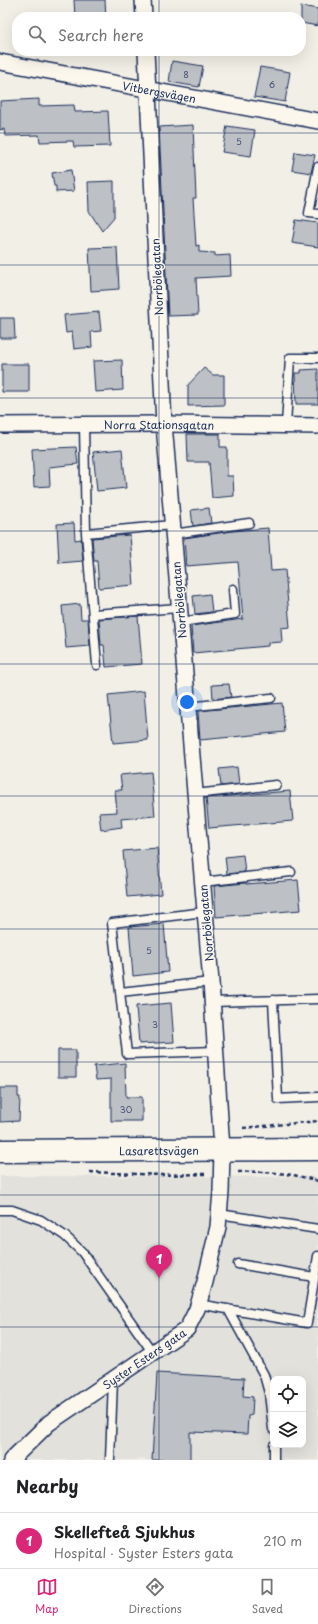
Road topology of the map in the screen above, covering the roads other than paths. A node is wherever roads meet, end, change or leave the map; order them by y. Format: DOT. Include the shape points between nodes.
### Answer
graph roads {
  1 [pos="143,0"];
  2 [pos="144,12"];
  3 [pos="146,56"];
  4 [pos="0,62"];
  5 [pos="149,89"];
  6 [pos="318,121"];
  7 [pos="318,167"];
  8 [pos="317,179"];
  9 [pos="318,214"];
  10 [pos="318,358"];
  11 [pos="164,424"];
  12 [pos="0,425"];
  13 [pos="84,425"];
  14 [pos="286,426"];
  15 [pos="318,426"];
  16 [pos="249,523"];
  17 [pos="172,529"];
  18 [pos="86,533"];
  19 [pos="233,589"];
  20 [pos="93,614"];
  21 [pos="180,615"];
  22 [pos="97,665"];
  23 [pos="271,698"];
  24 [pos="188,707"];
  25 [pos="276,785"];
  26 [pos="195,794"];
  27 [pos="291,872"];
  28 [pos="202,882"];
  29 [pos="205,912"];
  30 [pos="211,982"];
  31 [pos="120,992"];
  32 [pos="318,999"];
  33 [pos="273,1000"];
  34 [pos="212,1002"];
  35 [pos="216,1051"];
  36 [pos="318,1097"];
  37 [pos="222,1148"];
  38 [pos="318,1149"];
  39 [pos="0,1151"];
  40 [pos="0,1210"];
  41 [pos="219,1214"];
  42 [pos="318,1229"];
  43 [pos="318,1256"];
  44 [pos="238,1264"];
  45 [pos="314,1277"];
  46 [pos="198,1304"];
  47 [pos="228,1309"];
  48 [pos="153,1353"];
  49 [pos="113,1380"];
  50 [pos="272,1412"];
  51 [pos="274,1448"];
  52 [pos="12,1460"];
  53 [pos="110,1460"];
  54 [pos="274,1460"];
  1 -- 2 [label="street"];
  3 -- 5 [label="street, Norrbölegatan"];
  4 -- 5 [label="street, Vitbergsvägen"];
  5 -- 6 [label="street, Vitbergsvägen"];
  5 -- 11 [label="street, Norrbölegatan"];
  7 -- 8 [label="lane"];
  8 -- 9 [label="lane" via="309,213"];
  10 -- 14 [label="lane" via="290,358"];
  11 -- 13 [label="street, Norra Stationsgatan"];
  11 -- 14 [label="street, Norra Stationsgatan"];
  11 -- 17 [label="street, Norrbölegatan"];
  12 -- 13 [label="street, Norra Stationsgatan"];
  13 -- 18 [label="lane"];
  14 -- 15 [label="street, Norra Stationsgatan"];
  16 -- 17 [label="lane"];
  17 -- 18 [label="lane"];
  17 -- 21 [label="street, Norrbölegatan"];
  18 -- 20 [label="lane"];
  19 -- 21 [label="lane" via="235,614"];
  20 -- 21 [label="lane"];
  20 -- 22 [label="lane"];
  21 -- 24 [label="street, Norrbölegatan"];
  23 -- 24 [label="lane"];
  24 -- 26 [label="street, Norrbölegatan"];
  25 -- 26 [label="lane"];
  26 -- 28 [label="street, Norrbölegatan"];
  27 -- 28 [label="lane"];
  28 -- 29 [label="street, Norrbölegatan"];
  29 -- 30 [label="street, Norrbölegatan"];
  29 -- 31 [label="lane" via="112,923"];
  30 -- 31 [label="lane"];
  30 -- 34 [label="street, Norrbölegatan"];
  31 -- 35 [label="lane" via="127,1054"];
  32 -- 33 [label="lane"];
  33 -- 34 [label="lane"];
  33 -- 36 [label="lane" via="278,1099"];
  34 -- 35 [label="street, Norrbölegatan"];
  35 -- 37 [label="street, Norrbölegatan"];
  37 -- 38 [label="main road, Lasarettsvägen"];
  37 -- 39 [label="main road, Lasarettsvägen"];
  37 -- 41 [label="street, Syster Esters gata"];
  40 -- 48 [label="lane" via="12,1210 41,1220 65,1236 82,1252"];
  41 -- 42 [label="lane"];
  41 -- 46 [label="street, Syster Esters gata"];
  43 -- 45 [label="lane"];
  44 -- 45 [label="lane"];
  45 -- 47 [label="lane" via="307,1323"];
  46 -- 47 [label="lane"];
  46 -- 48 [label="street, Syster Esters gata" via="187,1329"];
  47 -- 50 [label="lane" via="264,1375 270,1393"];
  48 -- 49 [label="street, Syster Esters gata"];
  49 -- 52 [label="street, Syster Esters gata" via="49,1423"];
  49 -- 53 [label="lane"];
  51 -- 54 [label="lane"];
}
